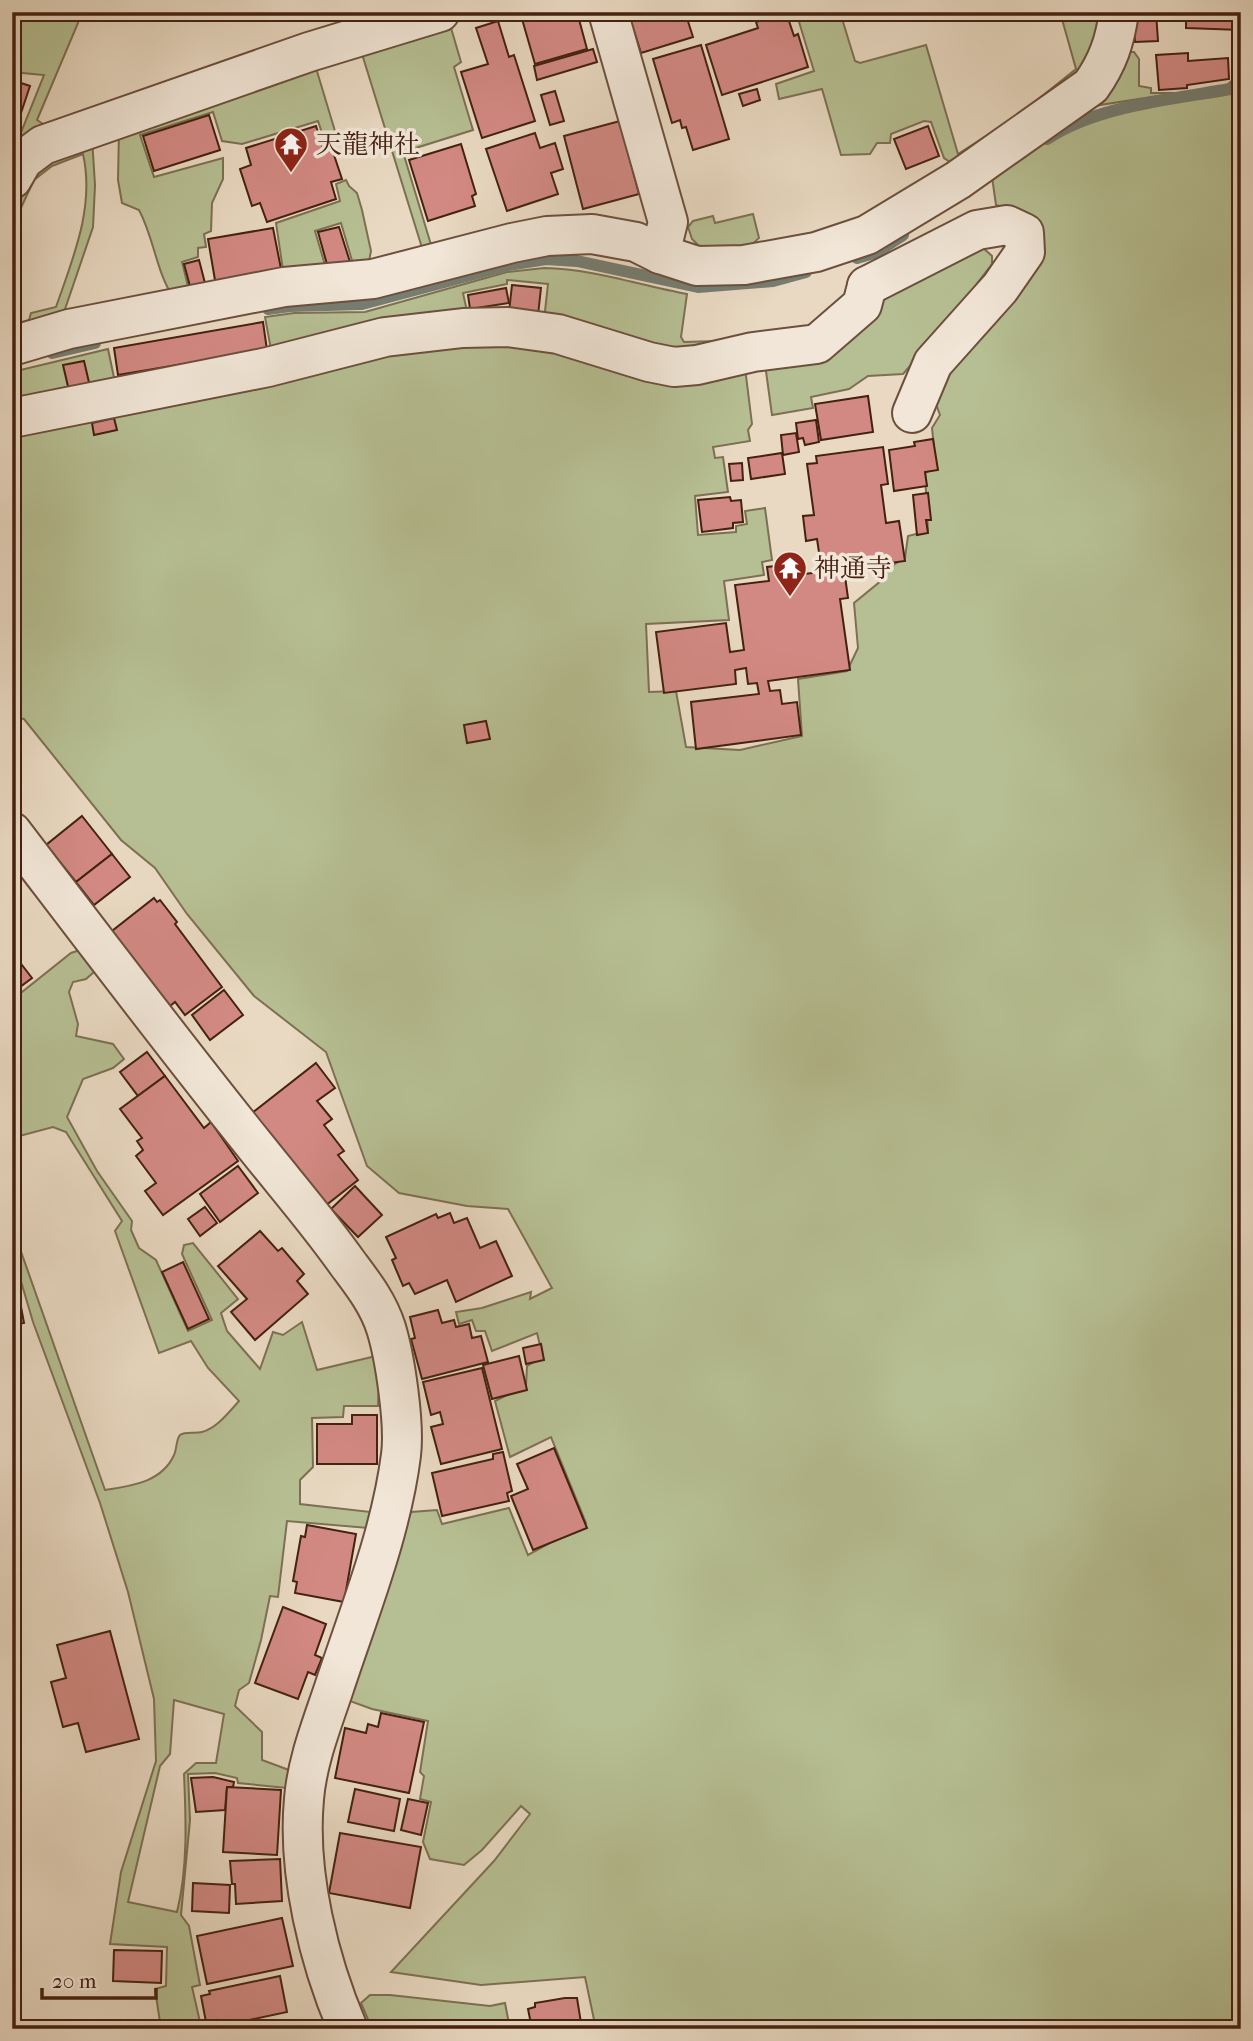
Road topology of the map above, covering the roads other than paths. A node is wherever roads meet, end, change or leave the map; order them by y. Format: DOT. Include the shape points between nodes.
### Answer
graph roads {
  1 [pos="440,12"];
  2 [pos="608,12"];
  3 [pos="1119,12"];
  4 [pos="12,180"];
  5 [pos="660,254"];
  6 [pos="853,265"];
  7 [pos="12,346"];
  8 [pos="912,413"];
  9 [pos="12,418"];
  10 [pos="12,832"];
  11 [pos="348,2029"];
  1 -- 4 [label="street" via="309,52 43,145 23,160"];
  2 -- 5 [label="street" via="668,222"];
  3 -- 6 [label="street" via="1106,65 1091,86 958,180 867,235"];
  5 -- 6 [label="street" via="697,266 744,265 816,252"];
  5 -- 7 [label="street" via="636,242 592,234 547,236 373,279 284,287 69,329"];
  6 -- 8 [label="street" via="978,230 1007,225 1024,233 1025,252 1000,288 933,363"];
  6 -- 9 [label="street" via="862,305 817,344 674,367 558,334 508,327 463,328 385,337 268,367"];
  10 -- 11 [label="street" via="337,1249 376,1303 387,1329 401,1408 401,1453 389,1515 313,1750 304,1797 303,1837 316,1932 330,1988"];
}
